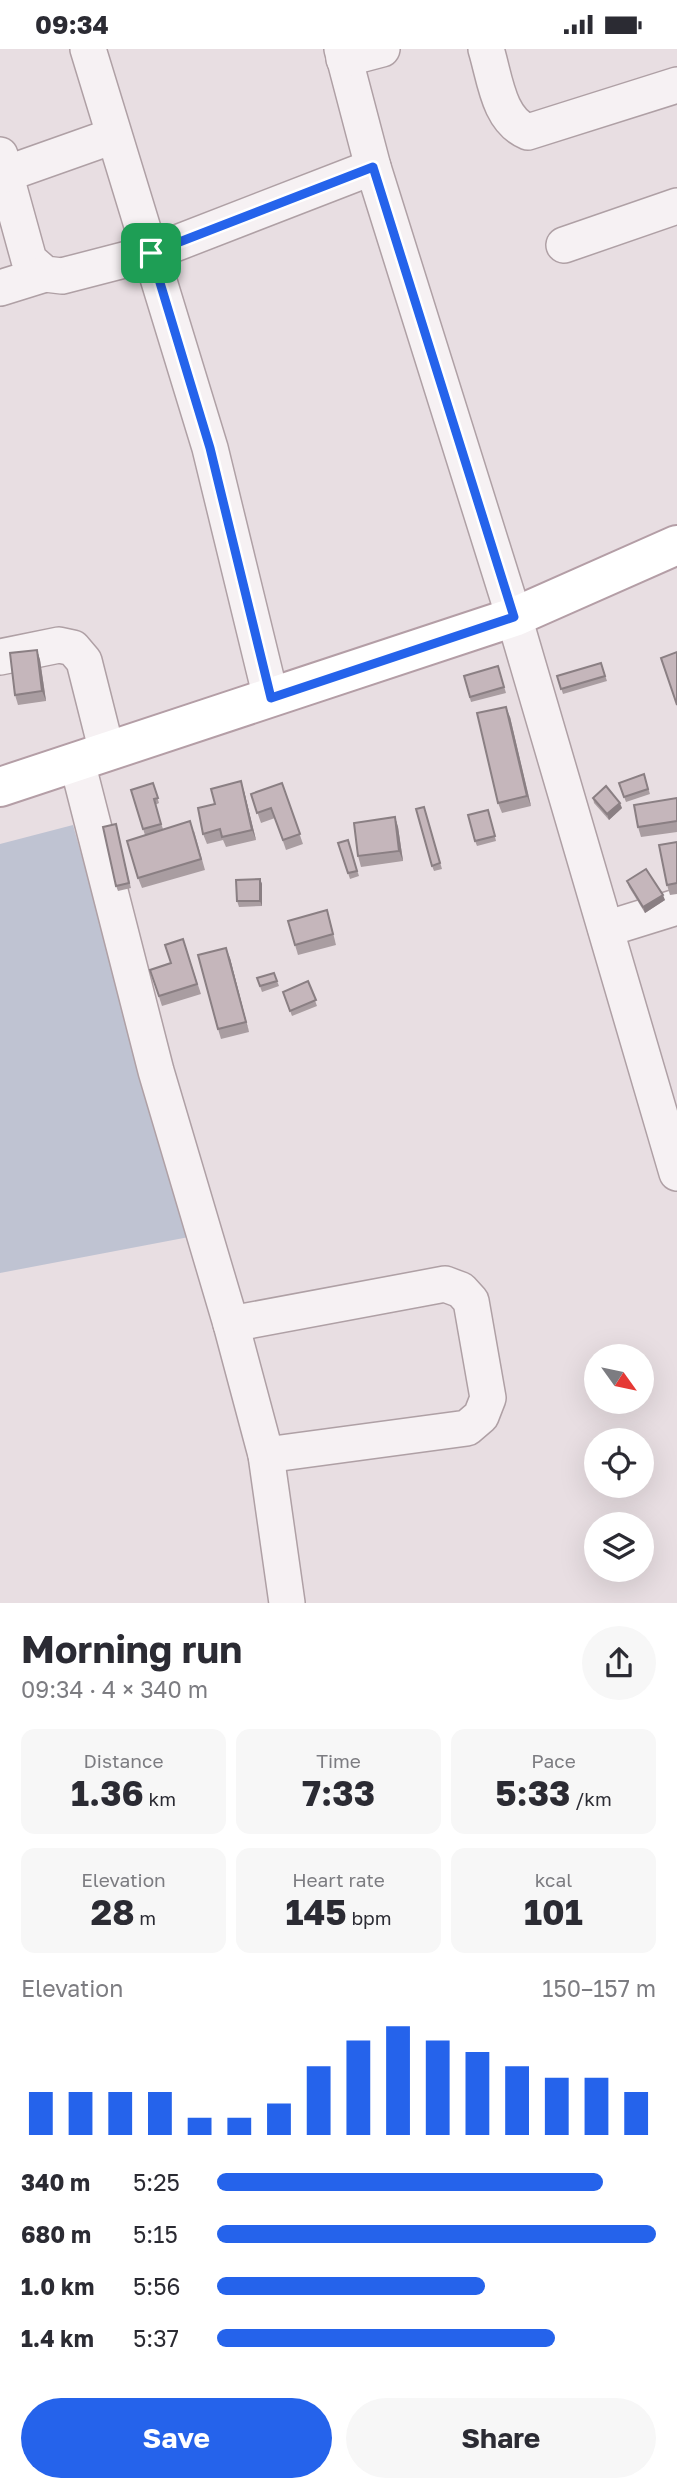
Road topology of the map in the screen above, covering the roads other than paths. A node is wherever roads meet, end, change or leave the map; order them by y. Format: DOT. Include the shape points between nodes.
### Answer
graph roads {
  1 [pos="88,49"];
  2 [pos="382,49"];
  3 [pos="486,49"];
  4 [pos="343,54"];
  5 [pos="677,85"];
  6 [pos="113,136"];
  7 [pos="373,167"];
  8 [pos="2,168"];
  9 [pos="677,206"];
  10 [pos="564,245"];
  11 [pos="151,253"];
  12 [pos="45,274"];
  13 [pos="0,288"];
  14 [pos="677,545"];
  15 [pos="514,617"];
  16 [pos="0,657"];
  17 [pos="271,698"];
  18 [pos="92,757"];
  19 [pos="0,787"];
  20 [pos="677,907"];
  21 [pos="606,929"];
  22 [pos="677,1172"];
  23 [pos="231,1324"];
  24 [pos="265,1455"];
  25 [pos="287,1603"];
  1 -- 6 [label="street"];
  2 -- 4 [label="street"];
  3 -- 5 [label="street" via="506,116 528,132"];
  4 -- 7 [label="street"];
  6 -- 8 [label="street"];
  6 -- 11 [label="street"];
  7 -- 11 [label="street"];
  7 -- 15 [label="street"];
  8 -- 12 [label="street" via="29,260"];
  9 -- 10 [label="street"];
  11 -- 12 [label="street" via="62,276"];
  11 -- 17 [label="street" via="210,448"];
  12 -- 13 [label="street"];
  14 -- 15 [label="main road"];
  15 -- 17 [label="main road"];
  15 -- 21 [label="street"];
  16 -- 18 [label="street" via="59,645 73,648 84,661"];
  17 -- 18 [label="main road"];
  18 -- 19 [label="main road"];
  18 -- 23 [label="street" via="156,1071"];
  20 -- 21 [label="street"];
  21 -- 22 [label="street"];
  23 -- 24 [label="street"];
  23 -- 24 [label="street" via="445,1284 461,1290 471,1301 488,1398 481,1416 467,1428"];
  24 -- 25 [label="street"];
}
